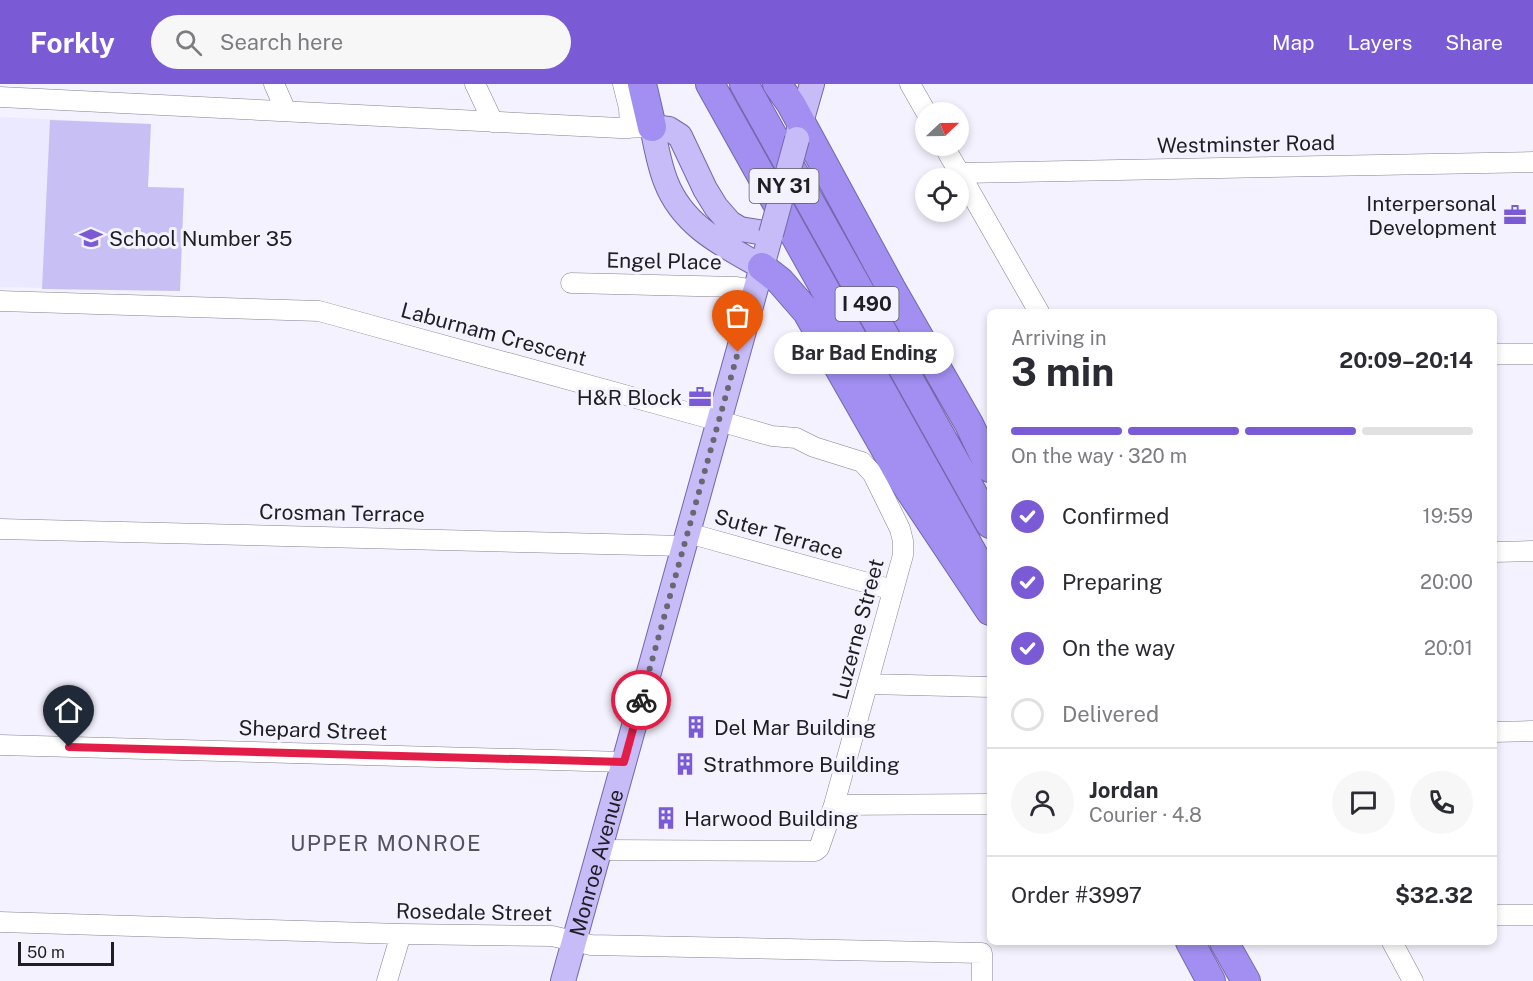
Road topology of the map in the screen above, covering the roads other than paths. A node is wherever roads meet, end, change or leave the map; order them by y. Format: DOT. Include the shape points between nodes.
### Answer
graph roads {
  1 [pos="100,84"];
  2 [pos="274,84"];
  3 [pos="475,84"];
  4 [pos="623,84"];
  5 [pos="642,84"];
  6 [pos="710,84"];
  7 [pos="744,84"];
  8 [pos="777,84"];
  9 [pos="813,84"];
  10 [pos="910,84"];
  11 [pos="0,97"];
  12 [pos="920,102"];
  13 [pos="109,103"];
  14 [pos="286,111"];
  15 [pos="493,122"];
  16 [pos="641,128"];
  17 [pos="799,131"];
  18 [pos="1533,162"];
  19 [pos="969,173"];
  20 [pos="969,189"];
  21 [pos="771,234"];
  22 [pos="759,279"];
  23 [pos="571,283"];
  24 [pos="0,301"];
  25 [pos="1037,309"];
  26 [pos="1497,354"];
  27 [pos="1533,354"];
  28 [pos="719,422"];
  29 [pos="987,462"];
  30 [pos="987,519"];
  31 [pos="0,529"];
  32 [pos="686,539"];
  33 [pos="1533,551"];
  34 [pos="1497,552"];
  35 [pos="903,555"];
  36 [pos="987,580"];
  37 [pos="893,590"];
  38 [pos="987,606"];
  39 [pos="868,684"];
  40 [pos="987,687"];
  41 [pos="1533,731"];
  42 [pos="1497,732"];
  43 [pos="0,745"];
  44 [pos="624,762"];
  45 [pos="987,804"];
  46 [pos="834,805"];
  47 [pos="600,850"];
  48 [pos="1497,915"];
  49 [pos="1533,915"];
  50 [pos="0,921"];
  51 [pos="401,934"];
  52 [pos="574,940"];
  53 [pos="1192,945"];
  54 [pos="1226,945"];
  55 [pos="1394,945"];
  56 [pos="387,981"];
  57 [pos="563,981"];
  58 [pos="982,981"];
  59 [pos="1212,981"];
  60 [pos="1246,981"];
  61 [pos="1413,981"];
  1 -- 13 [label="street"];
  2 -- 14 [label="street"];
  3 -- 15 [label="street"];
  4 -- 16 [label="street" via="629,108"];
  5 -- 16 [label="highway"];
  6 -- 36 [label="highway, I 490"];
  7 -- 30 [label="highway, I 490"];
  8 -- 17 [label="highway"];
  9 -- 17 [label="main road, Monroe Avenue / NY 31"];
  10 -- 12 [label="street"];
  11 -- 13 [label="street"];
  13 -- 14 [label="street"];
  14 -- 15 [label="street"];
  15 -- 16 [label="street"];
  16 -- 21 [label="main road" via="673,130 682,139 705,189 730,224"];
  16 -- 22 [label="main road" via="683,211"];
  17 -- 21 [label="main road, Monroe Avenue / NY 31, bridge"];
  17 -- 29 [label="highway"];
  18 -- 19 [label="street, Westminster Road"];
  20 -- 25 [label="street"];
  21 -- 22 [label="main road, Monroe Avenue / NY 31"];
  22 -- 23 [label="street, Engel Place" via="737,287"];
  22 -- 28 [label="main road, Monroe Avenue / NY 31"];
  22 -- 38 [label="highway" via="780,281 807,312 904,482"];
  24 -- 28 [label="street, Laburnam Crescent" via="319,311"];
  26 -- 27 [label="street"];
  28 -- 32 [label="main road, Monroe Avenue / NY 31"];
  28 -- 35 [label="street, Laburnam Crescent" via="796,438 866,465 900,529"];
  31 -- 32 [label="street, Crosman Terrace"];
  32 -- 37 [label="street, Suter Terrace"];
  32 -- 44 [label="main road, Monroe Avenue / NY 31"];
  33 -- 34 [label="street"];
  35 -- 37 [label="street, Luzerne Street"];
  37 -- 39 [label="street, Luzerne Street"];
  39 -- 40 [label="street"];
  39 -- 46 [label="street, Luzerne Street"];
  41 -- 42 [label="street"];
  43 -- 44 [label="street, Shepard Street"];
  44 -- 47 [label="main road, Monroe Avenue / NY 31"];
  45 -- 46 [label="street"];
  46 -- 47 [label="street, Luzerne Street" via="822,845 815,851"];
  47 -- 52 [label="main road, Monroe Avenue / NY 31"];
  48 -- 49 [label="street"];
  50 -- 51 [label="street, Rosedale Street"];
  51 -- 52 [label="street, Rosedale Street" via="552,936"];
  51 -- 56 [label="street"];
  52 -- 57 [label="main road, Monroe Avenue / NY 31"];
  52 -- 58 [label="street, Rosedale Street" via="591,945 982,953"];
  53 -- 59 [label="highway"];
  54 -- 60 [label="highway"];
  55 -- 61 [label="street"];
}
